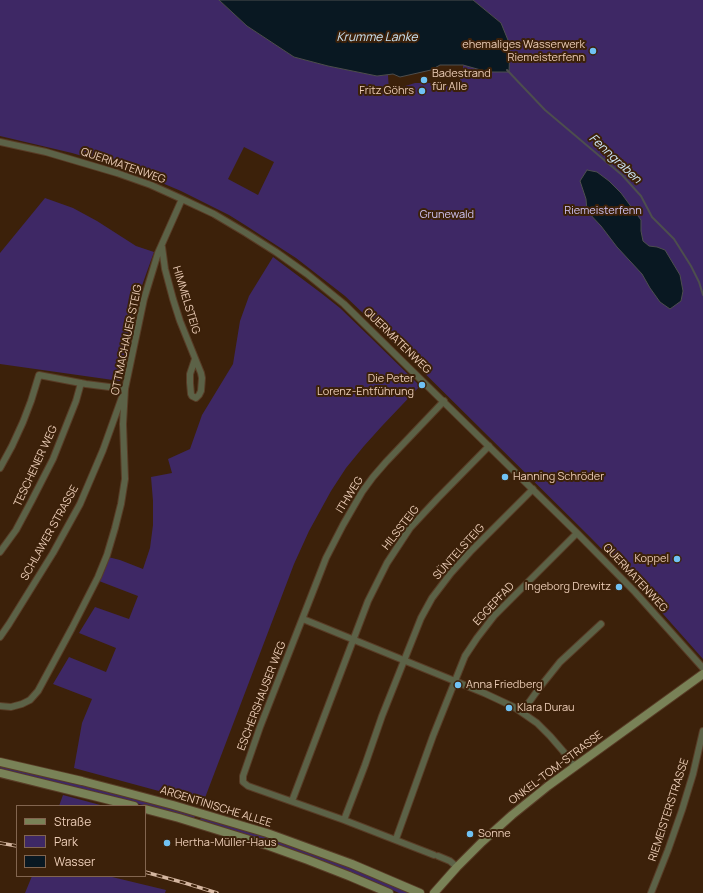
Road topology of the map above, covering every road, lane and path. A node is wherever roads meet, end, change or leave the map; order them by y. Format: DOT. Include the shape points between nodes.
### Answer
graph roads {
  1 [pos="0,142"];
  2 [pos="182,198"];
  3 [pos="161,245"];
  4 [pos="195,359"];
  5 [pos="81,383"];
  6 [pos="124,389"];
  7 [pos="444,401"];
  8 [pos="489,446"];
  9 [pos="0,468"];
  10 [pos="533,489"];
  11 [pos="578,533"];
  12 [pos="0,552"];
  13 [pos="303,619"];
  14 [pos="601,624"];
  15 [pos="0,636"];
  16 [pos="354,639"];
  17 [pos="404,660"];
  18 [pos="703,668"];
  19 [pos="703,674"];
  20 [pos="456,682"];
  21 [pos="0,706"];
  22 [pos="522,712"];
  23 [pos="703,732"];
  24 [pos="0,762"];
  25 [pos="575,767"];
  26 [pos="0,773"];
  27 [pos="292,801"];
  28 [pos="130,805"];
  29 [pos="146,809"];
  30 [pos="344,820"];
  31 [pos="396,839"];
  32 [pos="457,867"];
  33 [pos="389,893"];
  34 [pos="420,893"];
  35 [pos="434,893"];
  36 [pos="651,893"];
  1 -- 2 [label="street, QUERMATENWEG" via="46,152 116,173"];
  2 -- 3 [label="street, OTTMACHAUER STEIG"];
  2 -- 7 [label="street, QUERMATENWEG" via="246,233 307,274 344,304"];
  3 -- 4 [label="street, HIMMELSTEIG" via="168,283"];
  3 -- 6 [label="street, OTTMACHAUER STEIG" via="144,299"];
  4 -- 4 [label="street, HIMMELSTEIG" via="190,383 191,394 196,398 201,391 202,378"];
  5 -- 6 [label="street"];
  5 -- 9 [label="street" via="39,375 23,422"];
  5 -- 12 [label="street, TESCHENER WEG" via="53,459 16,530"];
  6 -- 15 [label="street, SCHLAWER STRASSE" via="103,450 80,504 53,553"];
  6 -- 21 [label="street, OTTMACHAUER STEIG" via="125,479 107,555 74,625 38,692 22,704"];
  7 -- 8 [label="street, QUERMATENWEG"];
  7 -- 13 [label="street, ITHWEG" via="386,462 362,492 326,558"];
  8 -- 10 [label="street, QUERMATENWEG"];
  8 -- 16 [label="street, HILSSTEIG" via="410,528 377,582"];
  10 -- 11 [label="street, QUERMATENWEG"];
  10 -- 17 [label="street, SÜNTELSTEIG" via="441,585 421,618"];
  11 -- 18 [label="street, QUERMATENWEG"];
  11 -- 20 [label="street, EGGEPFAD" via="494,616 466,656"];
  13 -- 16 [label="street"];
  13 -- 27 [label="street, ESCHERSHAUSER WEG" via="243,776 243,782 248,786"];
  14 -- 22 [label="street" via="560,662"];
  16 -- 17 [label="street"];
  16 -- 27 [label="street"];
  17 -- 20 [label="street"];
  17 -- 30 [label="street"];
  19 -- 25 [label="main road, ONKEL-TOM-STRASSE"];
  20 -- 22 [label="street" via="503,701"];
  20 -- 31 [label="street" via="433,736"];
  22 -- 25 [label="street" via="550,736"];
  23 -- 36 [label="street, RIEMEISTERSTRASSE" via="682,810"];
  24 -- 34 [label="main road, ARGENTINISCHE ALLEE" via="143,797 267,834 352,864"];
  25 -- 32 [label="main road, ONKEL-TOM-STRASSE" via="512,815"];
  26 -- 28 [label="main road"];
  27 -- 30 [label="street, ESCHERSHAUSER WEG"];
  29 -- 33 [label="main road, ARGENTINISCHE ALLEE" via="269,846"];
  30 -- 31 [label="street, ESCHERSHAUSER WEG"];
  31 -- 32 [label="street, ESCHERSHAUSER WEG" via="450,861"];
  32 -- 35 [label="main road, ONKEL-TOM-STRASSE"];
}
